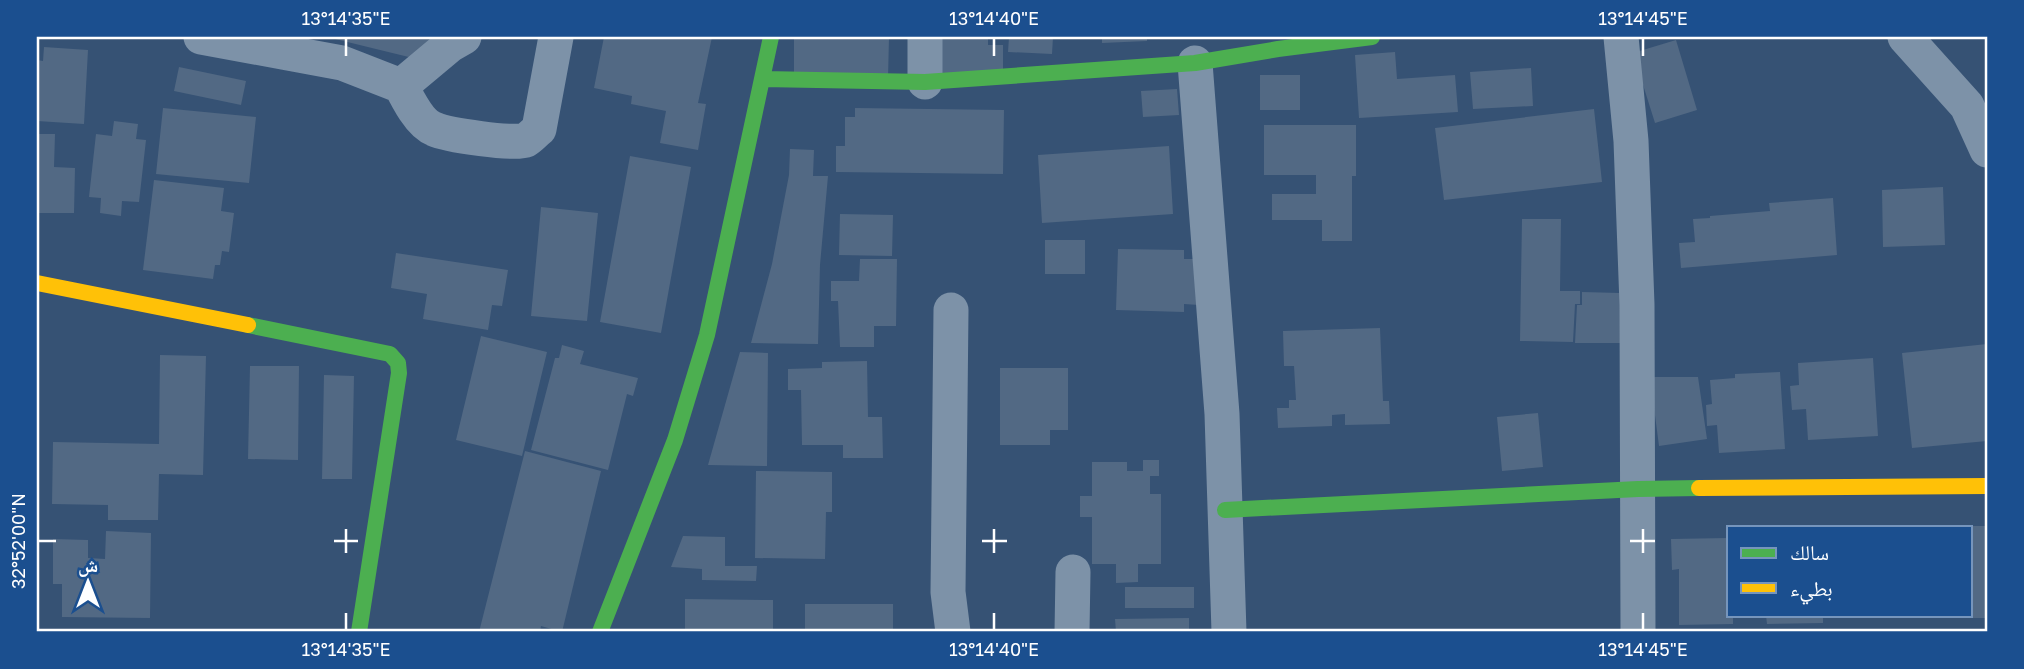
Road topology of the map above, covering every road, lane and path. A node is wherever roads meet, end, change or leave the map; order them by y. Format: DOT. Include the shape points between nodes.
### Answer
graph roads {
  1 [pos="201,37"];
  2 [pos="464,37"];
  3 [pos="556,37"];
  4 [pos="771,37"];
  5 [pos="925,37"];
  6 [pos="1369,37"];
  7 [pos="1621,37"];
  8 [pos="1905,37"];
  9 [pos="1195,64"];
  10 [pos="764,79"];
  11 [pos="925,82"];
  12 [pos="401,86"];
  13 [pos="1987,150"];
  14 [pos="37,283"];
  15 [pos="951,310"];
  16 [pos="1987,486"];
  17 [pos="1638,489"];
  18 [pos="1225,510"];
  19 [pos="1073,572"];
  20 [pos="359,632"];
  21 [pos="600,632"];
  22 [pos="953,632"];
  23 [pos="1072,632"];
  24 [pos="1229,632"];
  25 [pos="1638,632"];
  1 -- 12 [label="street" via="342,63"];
  2 -- 12 [label="street"];
  3 -- 12 [label="street" via="539,129 528,139 518,142 432,129"];
  4 -- 10 [label="street"];
  5 -- 11 [label="street"];
  6 -- 9 [label="street"];
  7 -- 17 [label="street" via="1631,141"];
  8 -- 13 [label="street" via="1967,106"];
  9 -- 11 [label="street"];
  9 -- 18 [label="street"];
  10 -- 11 [label="street"];
  10 -- 21 [label="street" via="707,335 675,440"];
  14 -- 20 [label="street" via="390,354 399,373"];
  15 -- 22 [label="street" via="948,592"];
  16 -- 17 [label="street"];
  17 -- 18 [label="street"];
  17 -- 25 [label="street"];
  18 -- 24 [label="street"];
  19 -- 23 [label="street"];
}
